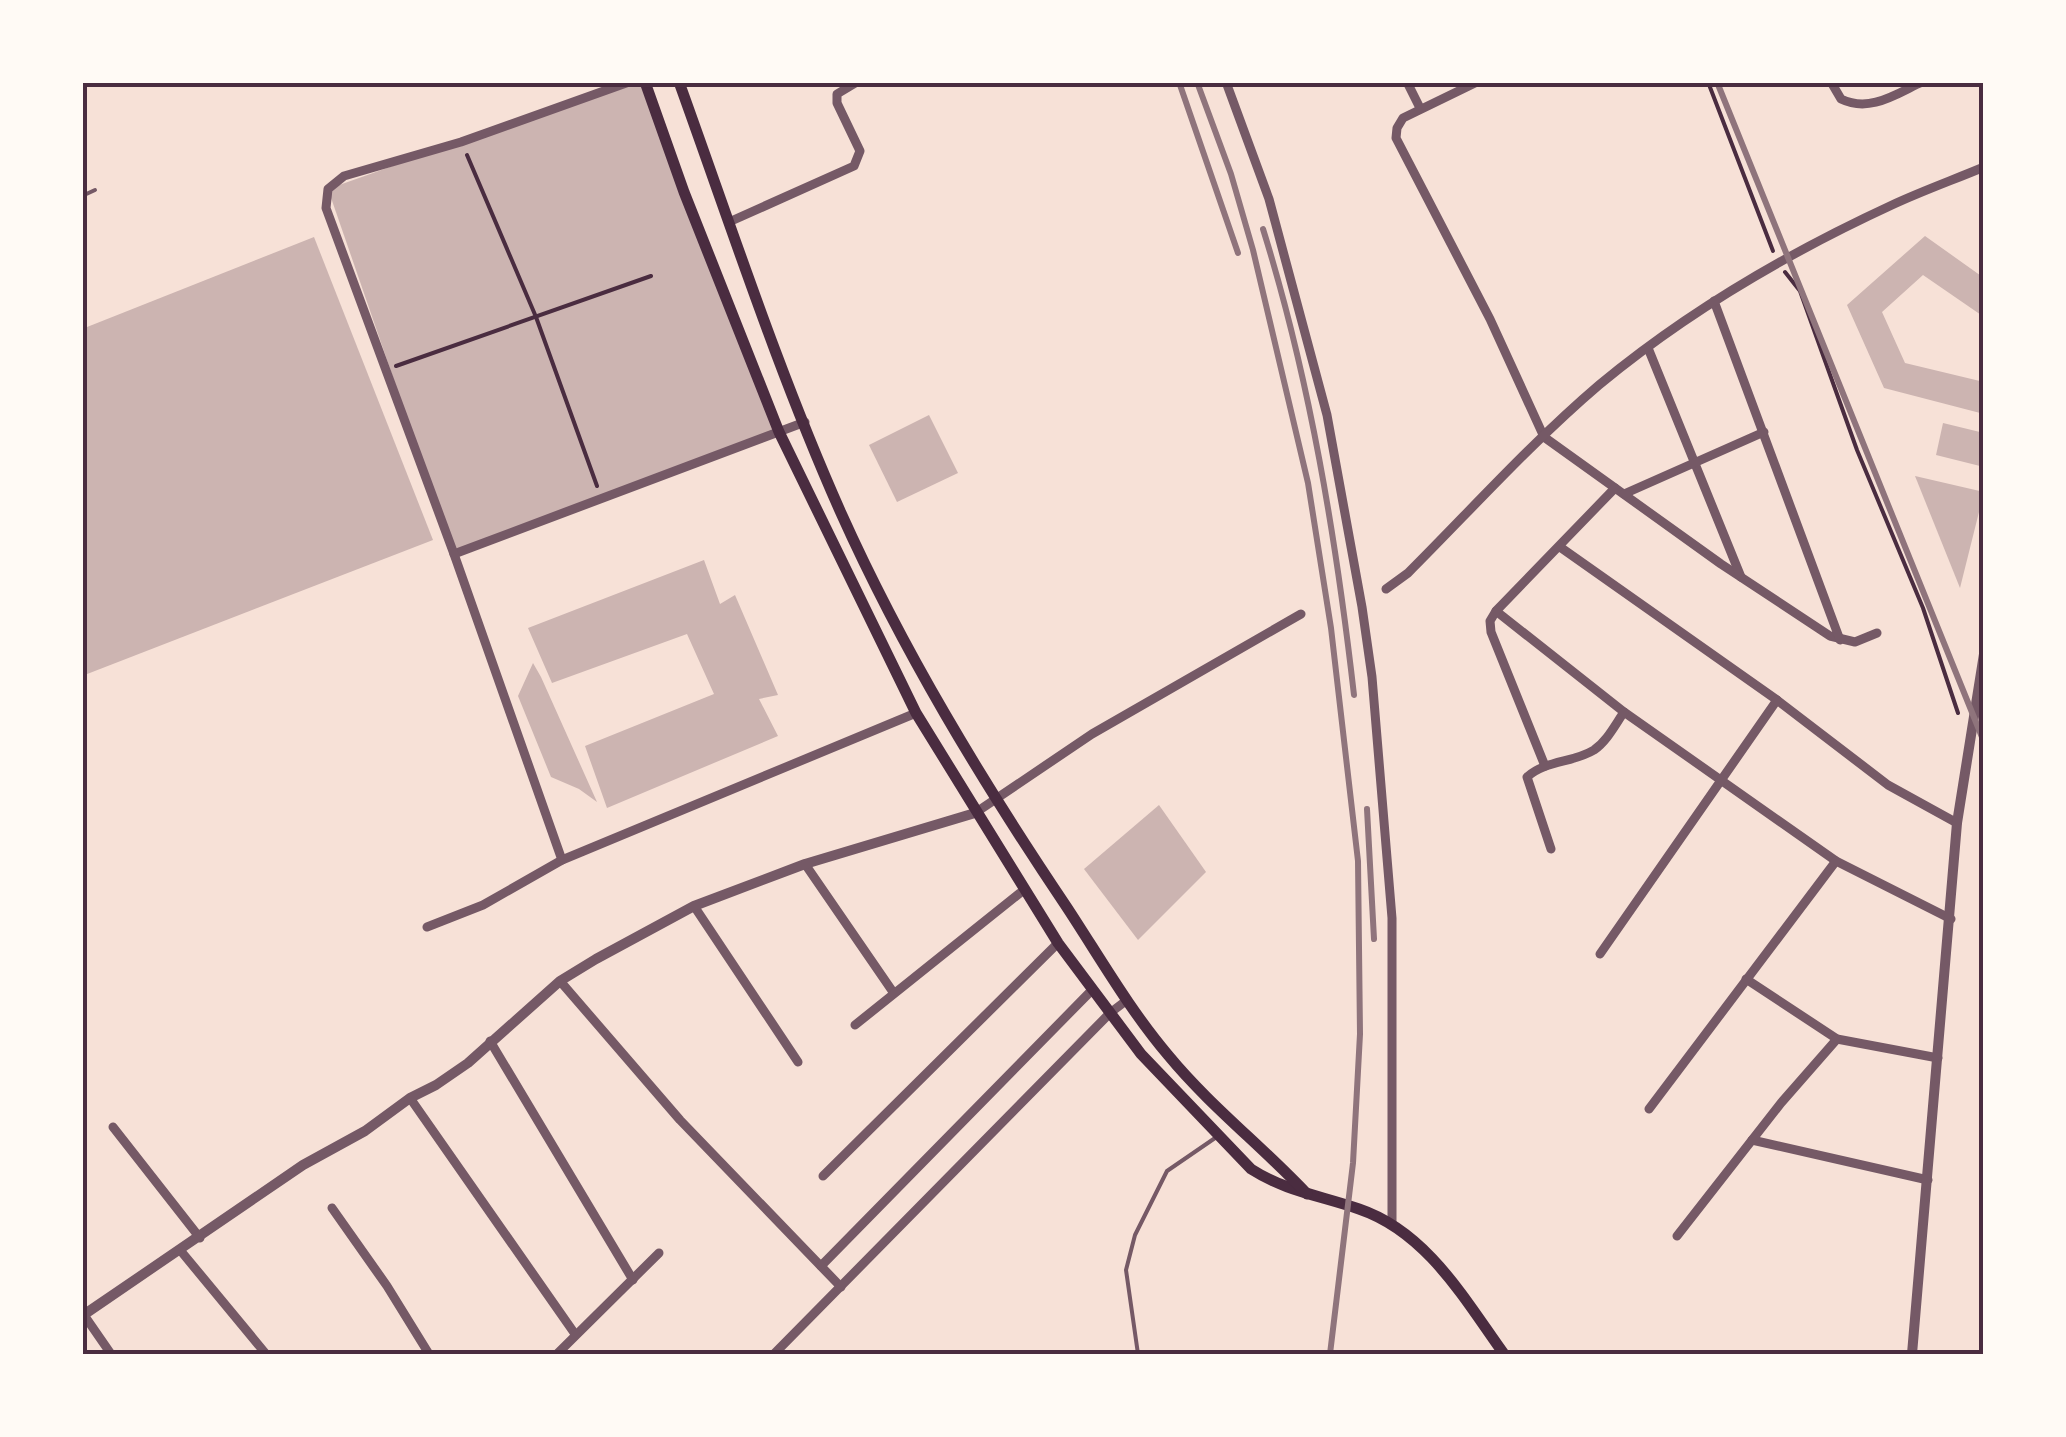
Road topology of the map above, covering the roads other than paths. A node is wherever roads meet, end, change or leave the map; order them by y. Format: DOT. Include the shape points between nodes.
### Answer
graph roads {
  1 [pos="629,82"];
  2 [pos="645,82"];
  3 [pos="679,82"];
  4 [pos="857,82"];
  5 [pos="1226,82"];
  6 [pos="1407,82"];
  7 [pos="1477,82"];
  8 [pos="1832,82"];
  9 [pos="1922,82"];
  10 [pos="1420,108"];
  11 [pos="1984,167"];
  12 [pos="95,190"];
  13 [pos="82,196"];
  14 [pos="729,222"];
  15 [pos="1714,301"];
  16 [pos="1648,348"];
  17 [pos="805,422"];
  18 [pos="779,432"];
  19 [pos="1764,432"];
  20 [pos="1544,437"];
  21 [pos="1695,462"];
  22 [pos="1620,491"];
  23 [pos="1560,547"];
  24 [pos="454,554"];
  25 [pos="1742,578"];
  26 [pos="1386,589"];
  27 [pos="1496,611"];
  28 [pos="1301,614"];
  29 [pos="1877,633"];
  30 [pos="1840,640"];
  31 [pos="1984,654"];
  32 [pos="1982,671"];
  33 [pos="1776,700"];
  34 [pos="1624,712"];
  35 [pos="916,713"];
  36 [pos="1545,766"];
  37 [pos="1718,780"];
  38 [pos="995,797"];
  39 [pos="975,814"];
  40 [pos="1958,823"];
  41 [pos="1550,850"];
  42 [pos="562,860"];
  43 [pos="1836,861"];
  44 [pos="805,864"];
  45 [pos="1025,889"];
  46 [pos="694,906"];
  47 [pos="1951,919"];
  48 [pos="427,928"];
  49 [pos="1058,943"];
  50 [pos="1600,954"];
  51 [pos="1746,979"];
  52 [pos="560,981"];
  53 [pos="1092,990"];
  54 [pos="893,992"];
  55 [pos="1127,1000"];
  56 [pos="1110,1013"];
  57 [pos="855,1024"];
  58 [pos="1837,1039"];
  59 [pos="490,1041"];
  60 [pos="1938,1058"];
  61 [pos="798,1062"];
  62 [pos="410,1098"];
  63 [pos="1649,1109"];
  64 [pos="113,1127"];
  65 [pos="1218,1136"];
  66 [pos="1752,1140"];
  67 [pos="823,1176"];
  68 [pos="1928,1180"];
  69 [pos="1308,1196"];
  70 [pos="332,1208"];
  71 [pos="1392,1224"];
  72 [pos="1677,1236"];
  73 [pos="200,1238"];
  74 [pos="180,1250"];
  75 [pos="659,1253"];
  76 [pos="821,1266"];
  77 [pos="633,1280"];
  78 [pos="841,1287"];
  79 [pos="84,1315"];
  80 [pos="575,1334"];
  81 [pos="110,1354"];
  82 [pos="266,1354"];
  83 [pos="428,1354"];
  84 [pos="557,1354"];
  85 [pos="774,1354"];
  86 [pos="1138,1354"];
  87 [pos="1504,1354"];
  88 [pos="1912,1354"];
  1 -- 24 [label="street" via="344,176 328,189 326,208"];
  2 -- 18 [label="main road"];
  3 -- 14 [label="main road"];
  4 -- 14 [label="street" via="837,94 860,150 854,166"];
  5 -- 71 [label="street" via="1269,199 1327,415 1362,608 1392,918"];
  6 -- 10 [label="street"];
  7 -- 10 [label="street"];
  8 -- 9 [label="street" via="1841,100 1864,106"];
  10 -- 20 [label="street" via="1397,128 1398,146"];
  11 -- 15 [label="street" via="1892,205"];
  12 -- 13 [label="lane"];
  14 -- 17 [label="main road"];
  15 -- 16 [label="street"];
  15 -- 19 [label="street"];
  16 -- 20 [label="street"];
  16 -- 21 [label="street"];
  17 -- 18 [label="street"];
  17 -- 38 [label="main road" via="899,634"];
  18 -- 24 [label="street"];
  18 -- 35 [label="main road"];
  19 -- 21 [label="street"];
  19 -- 30 [label="street"];
  20 -- 22 [label="street"];
  20 -- 26 [label="street"];
  21 -- 22 [label="street"];
  21 -- 25 [label="street"];
  22 -- 23 [label="street"];
  22 -- 25 [label="street"];
  23 -- 27 [label="street"];
  23 -- 33 [label="street"];
  24 -- 42 [label="street"];
  25 -- 30 [label="street"];
  27 -- 34 [label="street"];
  27 -- 36 [label="street" via="1491,632"];
  28 -- 38 [label="street"];
  29 -- 30 [label="street"];
  31 -- 32 [label="street"];
  32 -- 40 [label="street"];
  33 -- 37 [label="street"];
  33 -- 40 [label="street" via="1888,785"];
  34 -- 36 [label="street" via="1592,751"];
  34 -- 37 [label="street"];
  35 -- 39 [label="main road"];
  35 -- 42 [label="street"];
  36 -- 41 [label="street" via="1528,776"];
  37 -- 43 [label="street"];
  37 -- 50 [label="street"];
  38 -- 39 [label="street"];
  38 -- 55 [label="main road"];
  39 -- 44 [label="street"];
  39 -- 45 [label="main road"];
  40 -- 47 [label="street"];
  42 -- 48 [label="street"];
  43 -- 47 [label="street"];
  43 -- 51 [label="street"];
  44 -- 46 [label="street"];
  44 -- 54 [label="street"];
  45 -- 49 [label="main road"];
  45 -- 54 [label="street"];
  46 -- 52 [label="street"];
  46 -- 61 [label="street"];
  47 -- 60 [label="street"];
  49 -- 53 [label="main road"];
  49 -- 67 [label="street"];
  51 -- 58 [label="street"];
  51 -- 63 [label="street"];
  52 -- 59 [label="street"];
  52 -- 76 [label="street" via="680,1120"];
  53 -- 56 [label="main road"];
  53 -- 76 [label="street"];
  54 -- 57 [label="street"];
  55 -- 56 [label="street"];
  55 -- 69 [label="main road" via="1211,1102"];
  56 -- 65 [label="main road"];
  56 -- 78 [label="street"];
  58 -- 60 [label="street"];
  58 -- 66 [label="street"];
  59 -- 62 [label="street" via="436,1086"];
  59 -- 77 [label="street"];
  60 -- 68 [label="street"];
  62 -- 73 [label="street"];
  62 -- 80 [label="street"];
  64 -- 73 [label="street"];
  65 -- 69 [label="main road" via="1251,1170"];
  65 -- 86 [label="lane" via="1167,1171 1135,1235 1126,1270"];
  66 -- 68 [label="street"];
  66 -- 72 [label="street"];
  68 -- 88 [label="street"];
  69 -- 71 [label="main road"];
  70 -- 83 [label="street"];
  71 -- 87 [label="main road" via="1428,1253"];
  73 -- 74 [label="street"];
  74 -- 79 [label="street"];
  74 -- 82 [label="street"];
  75 -- 77 [label="street"];
  76 -- 78 [label="street"];
  77 -- 80 [label="street"];
  78 -- 85 [label="street"];
  79 -- 81 [label="street"];
  80 -- 84 [label="street"];
}
